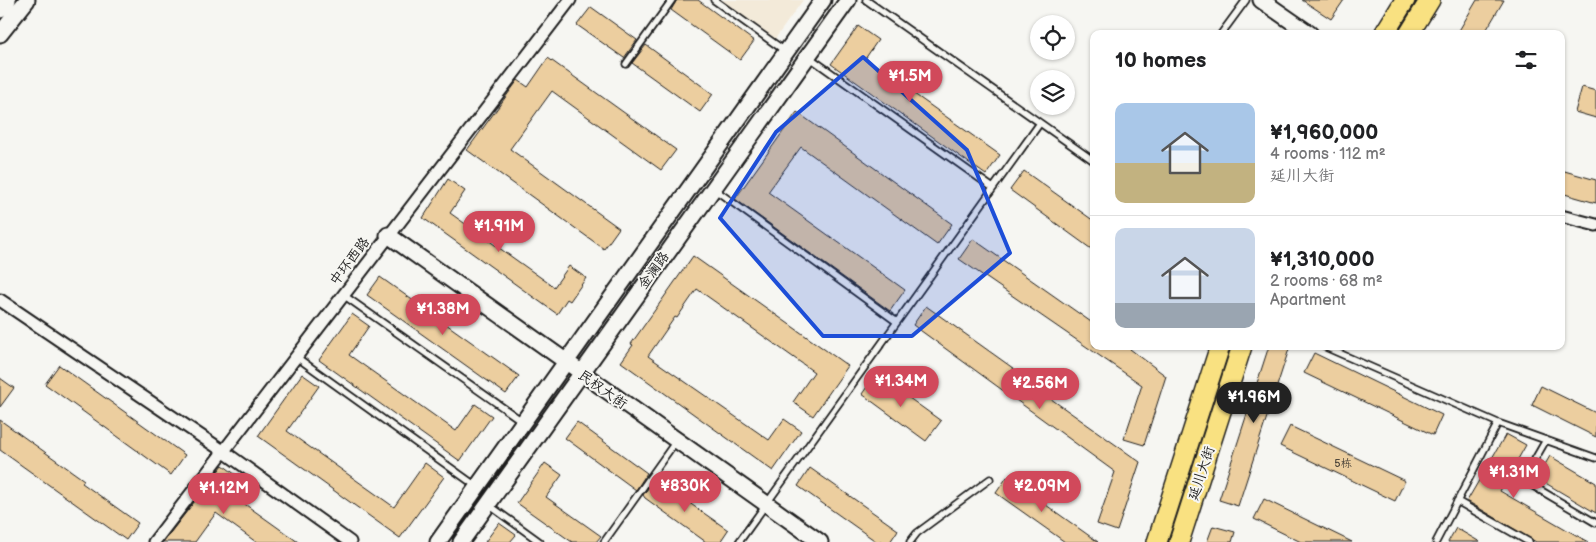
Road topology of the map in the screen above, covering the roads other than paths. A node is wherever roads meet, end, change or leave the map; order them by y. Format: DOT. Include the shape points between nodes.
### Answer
graph roads {
  1 [pos="8,0"];
  2 [pos="28,0"];
  3 [pos="570,0"];
  4 [pos="672,0"];
  5 [pos="714,0"];
  6 [pos="823,0"];
  7 [pos="848,0"];
  8 [pos="866,0"];
  9 [pos="1246,0"];
  10 [pos="1261,0"];
  11 [pos="1405,0"];
  12 [pos="1430,0"];
  13 [pos="0,10"];
  14 [pos="1224,30"];
  15 [pos="1304,30"];
  16 [pos="1386,30"];
  17 [pos="1411,30"];
  18 [pos="0,34"];
  19 [pos="786,52"];
  20 [pos="808,56"];
  21 [pos="626,64"];
  22 [pos="1040,123"];
  23 [pos="1090,158"];
  24 [pos="713,188"];
  25 [pos="993,188"];
  26 [pos="1565,217"];
  27 [pos="1596,225"];
  28 [pos="388,235"];
  29 [pos="342,294"];
  30 [pos="0,300"];
  31 [pos="897,322"];
  32 [pos="1219,350"];
  33 [pos="1241,350"];
  34 [pos="1332,350"];
  35 [pos="295,356"];
  36 [pos="566,362"];
  37 [pos="580,372"];
  38 [pos="523,422"];
  39 [pos="1498,423"];
  40 [pos="676,440"];
  41 [pos="1546,440"];
  42 [pos="223,451"];
  43 [pos="1596,458"];
  44 [pos="990,480"];
  45 [pos="477,487"];
  46 [pos="1457,501"];
  47 [pos="488,504"];
  48 [pos="767,504"];
  49 [pos="1596,523"];
  50 [pos="154,542"];
  51 [pos="350,542"];
  52 [pos="438,542"];
  53 [pos="461,542"];
  54 [pos="540,542"];
  55 [pos="604,542"];
  56 [pos="740,542"];
  57 [pos="820,542"];
  58 [pos="910,542"];
  59 [pos="1157,542"];
  60 [pos="1179,542"];
  61 [pos="1436,542"];
  62 [pos="1529,542"];
  1 -- 13 [label="street"];
  2 -- 18 [label="street"];
  3 -- 28 [label="street, 中环西路"];
  4 -- 21 [label="lane"];
  5 -- 19 [label="lane"];
  6 -- 19 [label="street, 金澜路"];
  7 -- 20 [label="street, 金澜路"];
  8 -- 22 [label="lane"];
  9 -- 14 [label="lane"];
  10 -- 15 [label="street"];
  11 -- 16 [label="main road"];
  12 -- 17 [label="main road"];
  19 -- 36 [label="street, 金澜路"];
  20 -- 24 [label="street, 金澜路"];
  20 -- 25 [label="lane"];
  22 -- 23 [label="lane"];
  22 -- 25 [label="lane"];
  24 -- 31 [label="lane"];
  24 -- 37 [label="street, 金澜路"];
  25 -- 31 [label="lane"];
  26 -- 27 [label="street"];
  28 -- 29 [label="street, 中环西路"];
  28 -- 36 [label="street, 民权大街"];
  29 -- 35 [label="street, 中环西路"];
  29 -- 38 [label="lane"];
  30 -- 42 [label="street"];
  31 -- 48 [label="lane"];
  32 -- 59 [label="main road, 延川大街"];
  33 -- 60 [label="main road, 延川大街"];
  34 -- 39 [label="lane"];
  35 -- 42 [label="street, 中环西路"];
  35 -- 45 [label="lane"];
  36 -- 37 [label="street, 民权大街"];
  36 -- 38 [label="street, 金澜路"];
  37 -- 40 [label="street, 民权大街"];
  37 -- 47 [label="street, 金澜路"];
  38 -- 45 [label="street, 金澜路"];
  39 -- 41 [label="lane"];
  39 -- 46 [label="lane"];
  40 -- 48 [label="street, 民权大街"];
  40 -- 55 [label="lane"];
  41 -- 43 [label="lane"];
  41 -- 49 [label="lane" via="1523,480"];
  42 -- 50 [label="street, 中环西路"];
  42 -- 51 [label="street"];
  44 -- 58 [label="lane" via="916,533"];
  45 -- 52 [label="street, 金澜路"];
  46 -- 61 [label="lane"];
  46 -- 62 [label="lane"];
  47 -- 53 [label="street, 金澜路"];
  47 -- 54 [label="lane"];
  48 -- 56 [label="lane"];
  48 -- 57 [label="street, 民权大街"];
}
